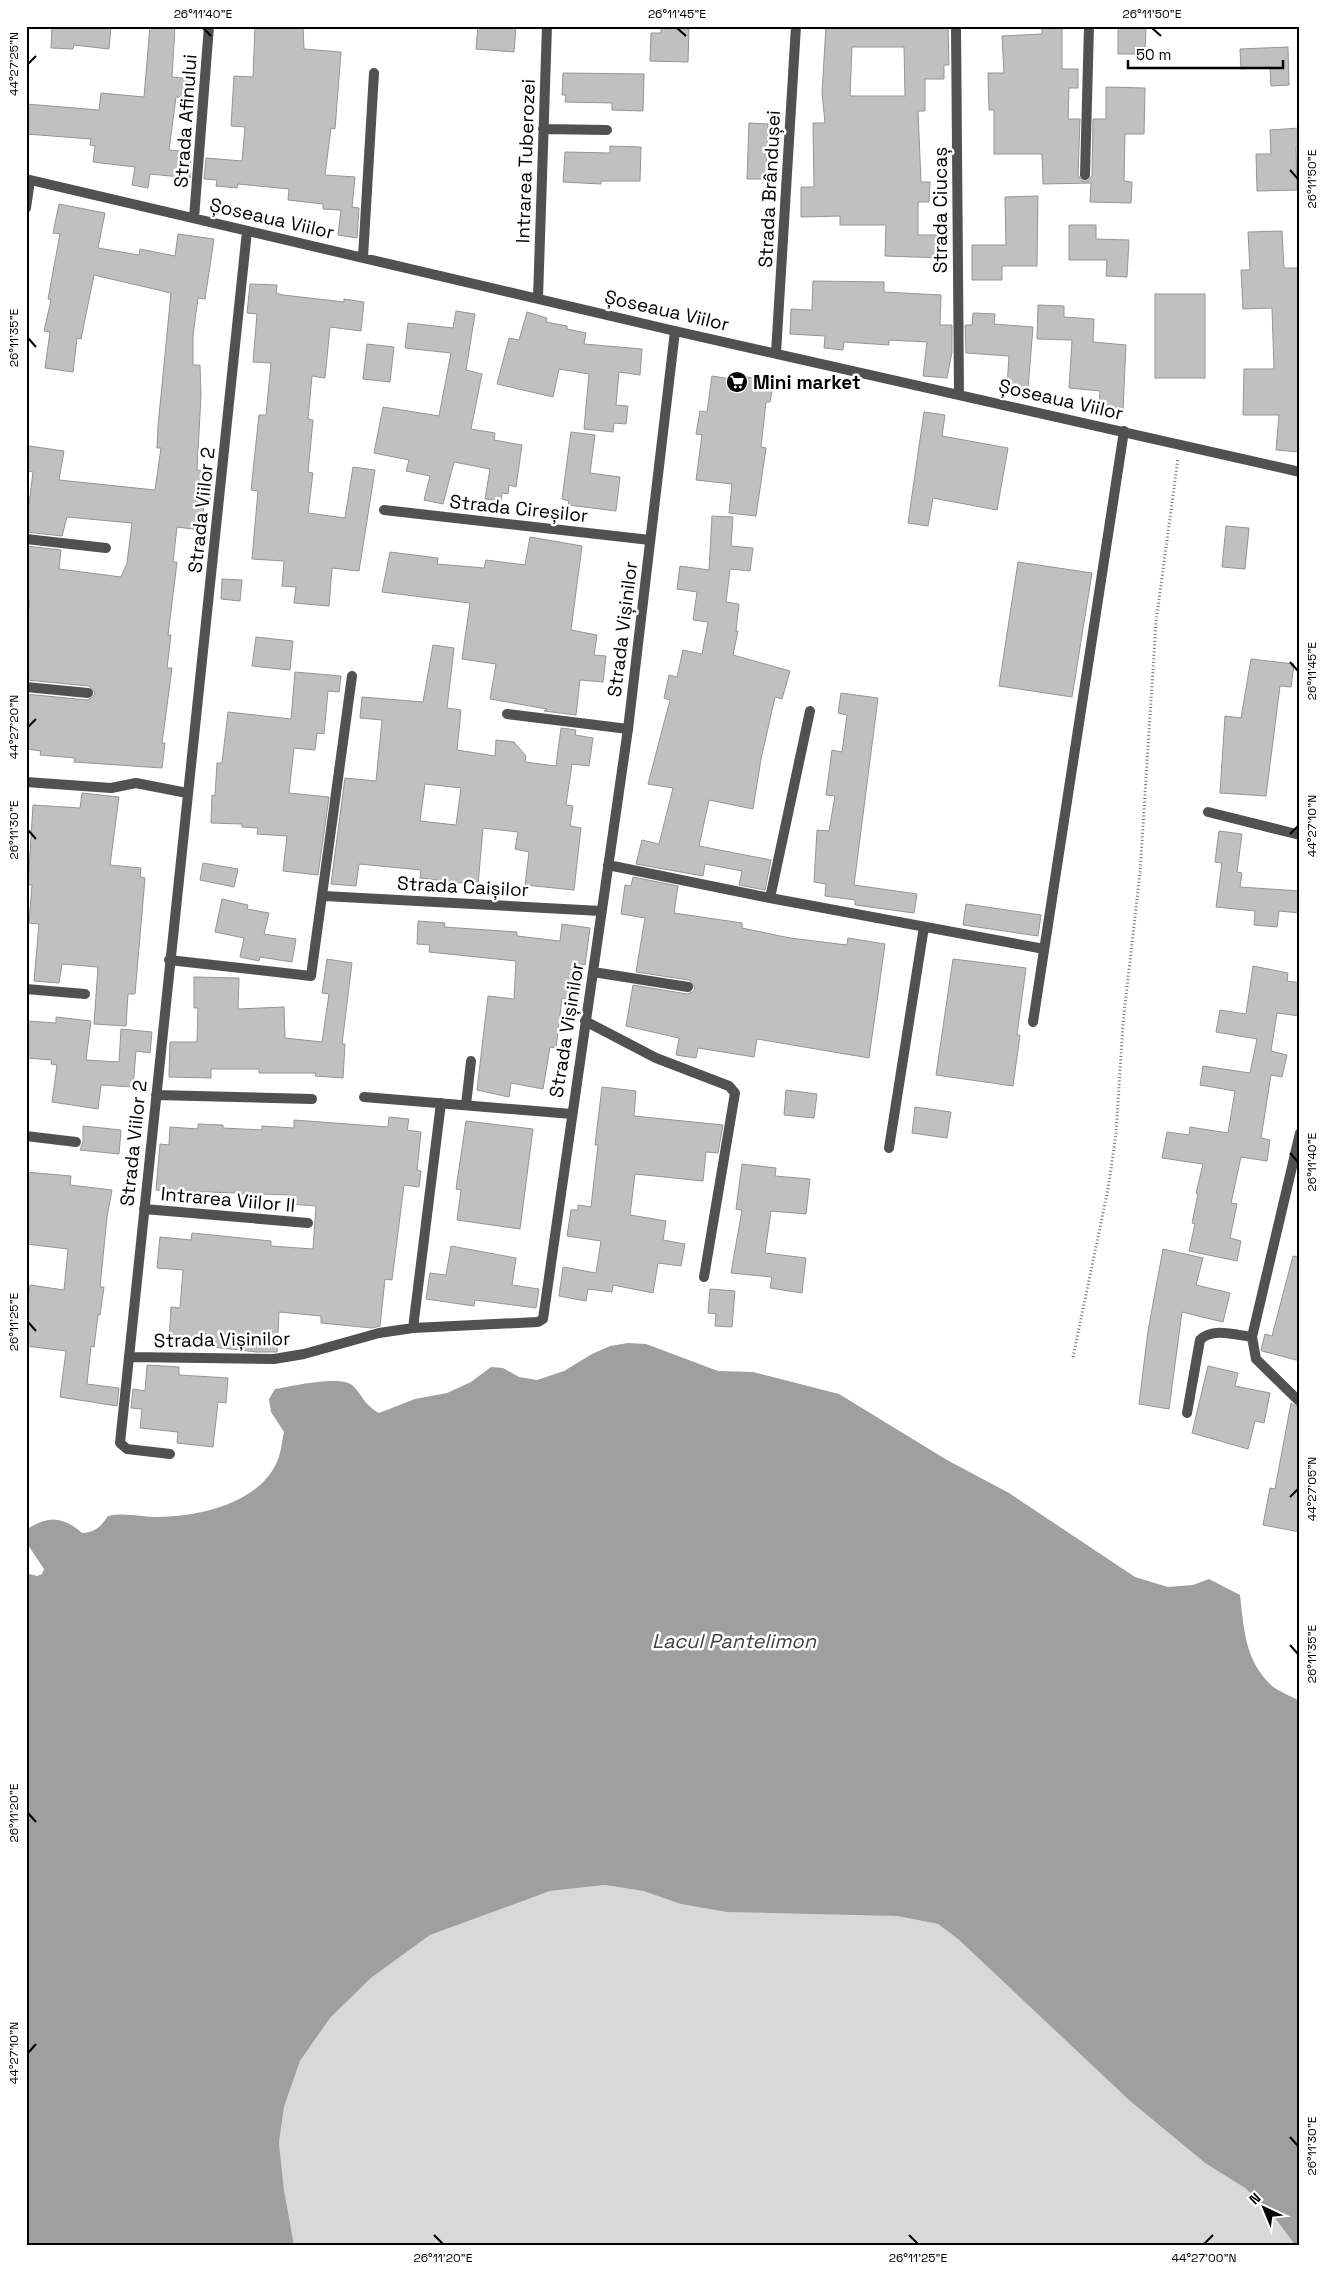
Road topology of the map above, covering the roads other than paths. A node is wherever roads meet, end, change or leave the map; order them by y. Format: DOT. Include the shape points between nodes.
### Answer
graph roads {
  1 [pos="209,26"];
  2 [pos="547,26"];
  3 [pos="796,26"];
  4 [pos="956,26"];
  5 [pos="1089,26"];
  6 [pos="374,73"];
  7 [pos="544,129"];
  8 [pos="607,130"];
  9 [pos="1085,175"];
  10 [pos="28,179"];
  11 [pos="26,208"];
  12 [pos="194,218"];
  13 [pos="247,231"];
  14 [pos="363,257"];
  15 [pos="538,298"];
  16 [pos="675,331"];
  17 [pos="776,353"];
  18 [pos="959,394"];
  19 [pos="1124,431"];
  20 [pos="1300,472"];
  21 [pos="384,510"];
  22 [pos="26,539"];
  23 [pos="650,540"];
  24 [pos="106,548"];
  25 [pos="352,676"];
  26 [pos="26,687"];
  27 [pos="88,693"];
  28 [pos="810,711"];
  29 [pos="507,714"];
  30 [pos="628,729"];
  31 [pos="26,782"];
  32 [pos="187,793"];
  33 [pos="1208,812"];
  34 [pos="1300,835"];
  35 [pos="608,865"];
  36 [pos="324,896"];
  37 [pos="770,898"];
  38 [pos="601,911"];
  39 [pos="924,927"];
  40 [pos="1044,949"];
  41 [pos="169,960"];
  42 [pos="593,972"];
  43 [pos="688,987"];
  44 [pos="26,988"];
  45 [pos="86,994"];
  46 [pos="585,1021"];
  47 [pos="1033,1022"];
  48 [pos="471,1061"];
  49 [pos="156,1095"];
  50 [pos="364,1097"];
  51 [pos="312,1099"];
  52 [pos="440,1103"];
  53 [pos="466,1105"];
  54 [pos="572,1114"];
  55 [pos="1300,1133"];
  56 [pos="26,1136"];
  57 [pos="76,1142"];
  58 [pos="890,1148"];
  59 [pos="144,1209"];
  60 [pos="308,1223"];
  61 [pos="704,1277"];
  62 [pos="412,1328"];
  63 [pos="1252,1337"];
  64 [pos="130,1357"];
  65 [pos="1300,1402"];
  66 [pos="1187,1413"];
  67 [pos="170,1454"];
  1 -- 12 [label="street, Strada Afinului"];
  2 -- 7 [label="street, Intrarea Tuberozei"];
  3 -- 17 [label="street, Strada Brândușei"];
  4 -- 18 [label="street, Strada Ciucaș"];
  5 -- 9 [label="street"];
  6 -- 14 [label="street"];
  7 -- 8 [label="street"];
  7 -- 15 [label="street, Intrarea Tuberozei"];
  10 -- 11 [label="street"];
  10 -- 12 [label="street, Șoseaua Viilor"];
  12 -- 13 [label="street, Șoseaua Viilor"];
  13 -- 14 [label="street, Șoseaua Viilor"];
  13 -- 32 [label="street, Strada Viilor 2"];
  14 -- 15 [label="street, Șoseaua Viilor"];
  15 -- 16 [label="street, Șoseaua Viilor"];
  16 -- 17 [label="street, Șoseaua Viilor"];
  16 -- 23 [label="street, Strada Vișinilor"];
  17 -- 18 [label="street, Șoseaua Viilor"];
  18 -- 19 [label="street, Șoseaua Viilor"];
  19 -- 20 [label="street, Șoseaua Viilor"];
  19 -- 40 [label="street"];
  21 -- 23 [label="street, Strada Cireșilor"];
  22 -- 24 [label="street"];
  23 -- 30 [label="street, Strada Vișinilor"];
  25 -- 36 [label="street"];
  26 -- 27 [label="street"];
  28 -- 37 [label="street"];
  29 -- 30 [label="street"];
  30 -- 35 [label="street, Strada Vișinilor"];
  31 -- 32 [label="street" via="111,788 136,783"];
  32 -- 41 [label="street, Strada Viilor 2"];
  33 -- 34 [label="street"];
  35 -- 37 [label="street"];
  35 -- 38 [label="street, Strada Vișinilor"];
  36 -- 38 [label="street, Strada Caișilor"];
  36 -- 41 [label="street" via="311,976"];
  37 -- 39 [label="street"];
  38 -- 42 [label="street, Strada Vișinilor"];
  39 -- 40 [label="street"];
  39 -- 58 [label="street"];
  40 -- 47 [label="street"];
  41 -- 49 [label="street, Strada Viilor 2"];
  42 -- 43 [label="street"];
  42 -- 46 [label="street, Strada Vișinilor"];
  44 -- 45 [label="street"];
  46 -- 54 [label="street, Strada Vișinilor"];
  46 -- 61 [label="street" via="656,1058 729,1086 734,1093"];
  48 -- 53 [label="street"];
  49 -- 51 [label="street"];
  49 -- 59 [label="street, Strada Viilor 2"];
  50 -- 52 [label="street"];
  52 -- 53 [label="street"];
  52 -- 62 [label="street"];
  53 -- 54 [label="street"];
  54 -- 62 [label="street, Strada Vișinilor" via="543,1318 538,1322"];
  55 -- 63 [label="street"];
  56 -- 57 [label="street"];
  59 -- 60 [label="street, Intrarea Viilor II"];
  59 -- 64 [label="street, Strada Viilor 2"];
  62 -- 64 [label="street, Strada Vișinilor" via="274,1359"];
  63 -- 65 [label="street" via="1256,1359"];
  63 -- 66 [label="street" via="1205,1334 1200,1340"];
  64 -- 67 [label="street, Strada Viilor 2" via="120,1443 127,1449"];
}
